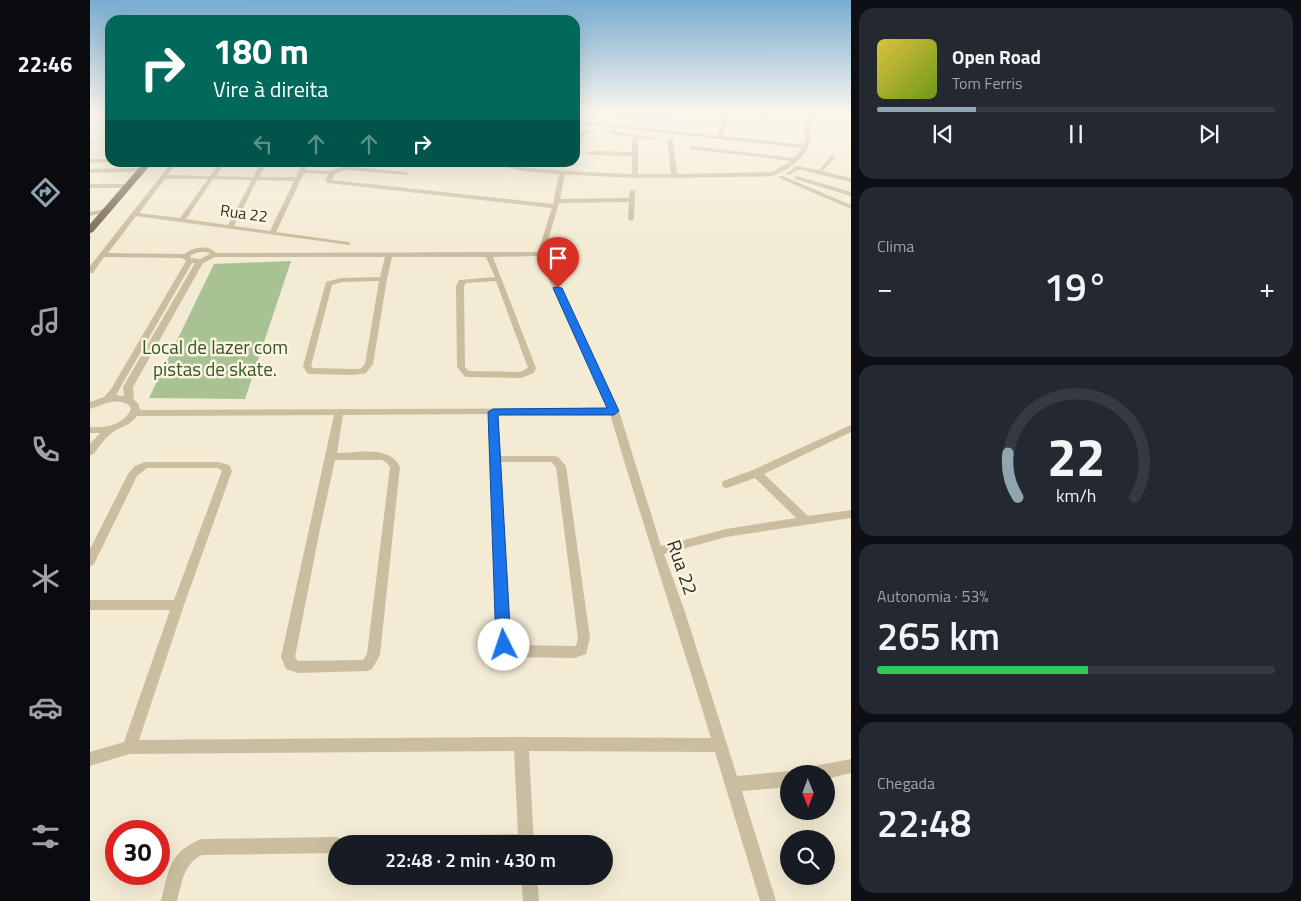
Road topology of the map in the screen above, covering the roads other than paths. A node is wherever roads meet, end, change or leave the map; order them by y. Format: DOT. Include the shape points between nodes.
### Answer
graph roads {
  1 [pos="635,154"];
  2 [pos="672,154"];
  3 [pos="736,154"];
  4 [pos="800,154"];
  5 [pos="833,157"];
  6 [pos="90,161"];
  7 [pos="105,161"];
  8 [pos="794,162"];
  9 [pos="134,167"];
  10 [pos="144,167"];
  11 [pos="171,167"];
  12 [pos="220,167"];
  13 [pos="262,167"];
  14 [pos="304,167"];
  15 [pos="525,167"];
  16 [pos="551,167"];
  17 [pos="821,170"];
  18 [pos="90,171"];
  19 [pos="302,171"];
  20 [pos="547,171"];
  21 [pos="332,173"];
  22 [pos="562,173"];
  23 [pos="406,174"];
  24 [pos="635,175"];
  25 [pos="758,175"];
  26 [pos="788,175"];
  27 [pos="674,176"];
  28 [pos="164,177"];
  29 [pos="781,177"];
  30 [pos="212,178"];
  31 [pos="851,178"];
  32 [pos="256,179"];
  33 [pos="298,179"];
  34 [pos="90,186"];
  35 [pos="129,186"];
  36 [pos="633,191"];
  37 [pos="851,194"];
  38 [pos="632,200"];
  39 [pos="555,203"];
  40 [pos="851,207"];
  41 [pos="90,210"];
  42 [pos="108,210"];
  43 [pos="90,214"];
  44 [pos="135,214"];
  45 [pos="630,219"];
  46 [pos="181,221"];
  47 [pos="92,225"];
  48 [pos="230,227"];
  49 [pos="272,233"];
  50 [pos="348,244"];
  51 [pos="541,254"];
  52 [pos="102,255"];
  53 [pos="213,255"];
  54 [pos="489,255"];
  55 [pos="389,256"];
  56 [pos="188,258"];
  57 [pos="200,261"];
  58 [pos="90,270"];
  59 [pos="383,279"];
  60 [pos="499,279"];
  61 [pos="107,399"];
  62 [pos="129,400"];
  63 [pos="90,406"];
  64 [pos="614,411"];
  65 [pos="493,412"];
  66 [pos="135,413"];
  67 [pos="339,413"];
  68 [pos="851,428"];
  69 [pos="110,429"];
  70 [pos="90,430"];
  71 [pos="90,452"];
  72 [pos="331,457"];
  73 [pos="496,459"];
  74 [pos="757,473"];
  75 [pos="727,484"];
  76 [pos="851,514"];
  77 [pos="805,520"];
  78 [pos="658,551"];
  79 [pos="90,561"];
  80 [pos="90,605"];
  81 [pos="178,605"];
  82 [pos="521,744"];
  83 [pos="719,745"];
  84 [pos="129,747"];
  85 [pos="90,759"];
  86 [pos="851,766"];
  87 [pos="835,769"];
  88 [pos="780,780"];
  89 [pos="733,784"];
  90 [pos="526,835"];
  91 [pos="328,845"];
  92 [pos="530,885"];
  93 [pos="169,901"];
  94 [pos="531,901"];
  95 [pos="768,901"];
  1 -- 24 [label="street"];
  2 -- 27 [label="street"];
  3 -- 8 [label="street"];
  4 -- 8 [label="street"];
  5 -- 17 [label="street"];
  6 -- 7 [label="street"];
  8 -- 17 [label="street"];
  8 -- 25 [label="street" via="778,172"];
  9 -- 18 [label="street"];
  10 -- 35 [label="main road"];
  11 -- 28 [label="street"];
  12 -- 30 [label="street"];
  13 -- 32 [label="street"];
  14 -- 19 [label="street"];
  15 -- 20 [label="street"];
  16 -- 20 [label="street"];
  17 -- 31 [label="street"];
  19 -- 21 [label="street"];
  19 -- 33 [label="street"];
  20 -- 22 [label="street"];
  21 -- 23 [label="street" via="345,168"];
  21 -- 39 [label="street" via="328,181"];
  22 -- 24 [label="street"];
  22 -- 39 [label="street"];
  24 -- 27 [label="street"];
  25 -- 27 [label="street"];
  25 -- 29 [label="street"];
  26 -- 29 [label="street"];
  26 -- 31 [label="street" via="801,168"];
  26 -- 37 [label="street"];
  28 -- 30 [label="street"];
  28 -- 44 [label="street"];
  29 -- 40 [label="street"];
  30 -- 32 [label="street"];
  30 -- 46 [label="street"];
  32 -- 33 [label="street"];
  32 -- 48 [label="street"];
  33 -- 49 [label="street"];
  34 -- 35 [label="street"];
  35 -- 42 [label="main road"];
  36 -- 38 [label="street"];
  38 -- 39 [label="street"];
  38 -- 45 [label="street"];
  39 -- 51 [label="street"];
  41 -- 42 [label="street"];
  42 -- 43 [label="street"];
  42 -- 47 [label="main road"];
  44 -- 46 [label="street, Rua 22"];
  44 -- 52 [label="street"];
  46 -- 48 [label="street, Rua 22"];
  48 -- 49 [label="street, Rua 22"];
  49 -- 50 [label="street, Rua 22"];
  51 -- 54 [label="street"];
  51 -- 64 [label="street, Rua 22"];
  52 -- 56 [label="street"];
  52 -- 58 [label="street"];
  53 -- 55 [label="street"];
  53 -- 56 [label="street" via="213,252 203,249 189,253"];
  53 -- 57 [label="street"];
  54 -- 55 [label="street"];
  54 -- 60 [label="street"];
  55 -- 59 [label="street"];
  56 -- 57 [label="street"];
  56 -- 61 [label="street" via="115,391"];
  57 -- 62 [label="street" via="128,387"];
  59 -- 59 [label="street" via="366,368 354,372 310,370 308,366 329,284 341,280"];
  60 -- 60 [label="street" via="531,371 521,375 467,374 462,367 460,286 466,280"];
  61 -- 62 [label="street"];
  61 -- 63 [label="street"];
  62 -- 66 [label="street" via="135,406"];
  64 -- 65 [label="street"];
  64 -- 78 [label="street, Rua 22"];
  65 -- 67 [label="street"];
  65 -- 73 [label="street"];
  66 -- 67 [label="street"];
  66 -- 69 [label="street"];
  67 -- 72 [label="street"];
  68 -- 74 [label="street"];
  69 -- 70 [label="street"];
  69 -- 71 [label="street"];
  72 -- 72 [label="street" via="388,457 395,467 373,655 367,665 298,667 292,665 288,657"];
  73 -- 73 [label="street" via="504,645 512,652 580,650 584,638 561,466 554,459"];
  74 -- 75 [label="street"];
  74 -- 77 [label="street"];
  76 -- 77 [label="street"];
  77 -- 78 [label="street" via="726,533"];
  78 -- 83 [label="street, Rua 22"];
  79 -- 81 [label="street" via="133,474 139,468 153,464 225,467 226,477"];
  80 -- 81 [label="street"];
  81 -- 84 [label="street"];
  82 -- 83 [label="street"];
  82 -- 84 [label="street"];
  82 -- 90 [label="street"];
  83 -- 89 [label="street, Rua 22"];
  84 -- 85 [label="street"];
  86 -- 87 [label="street"];
  88 -- 89 [label="street"];
  89 -- 95 [label="street, Rua 22"];
  91 -- 93 [label="street" via="201,847 191,850 183,857"];
  92 -- 94 [label="street"];
}
